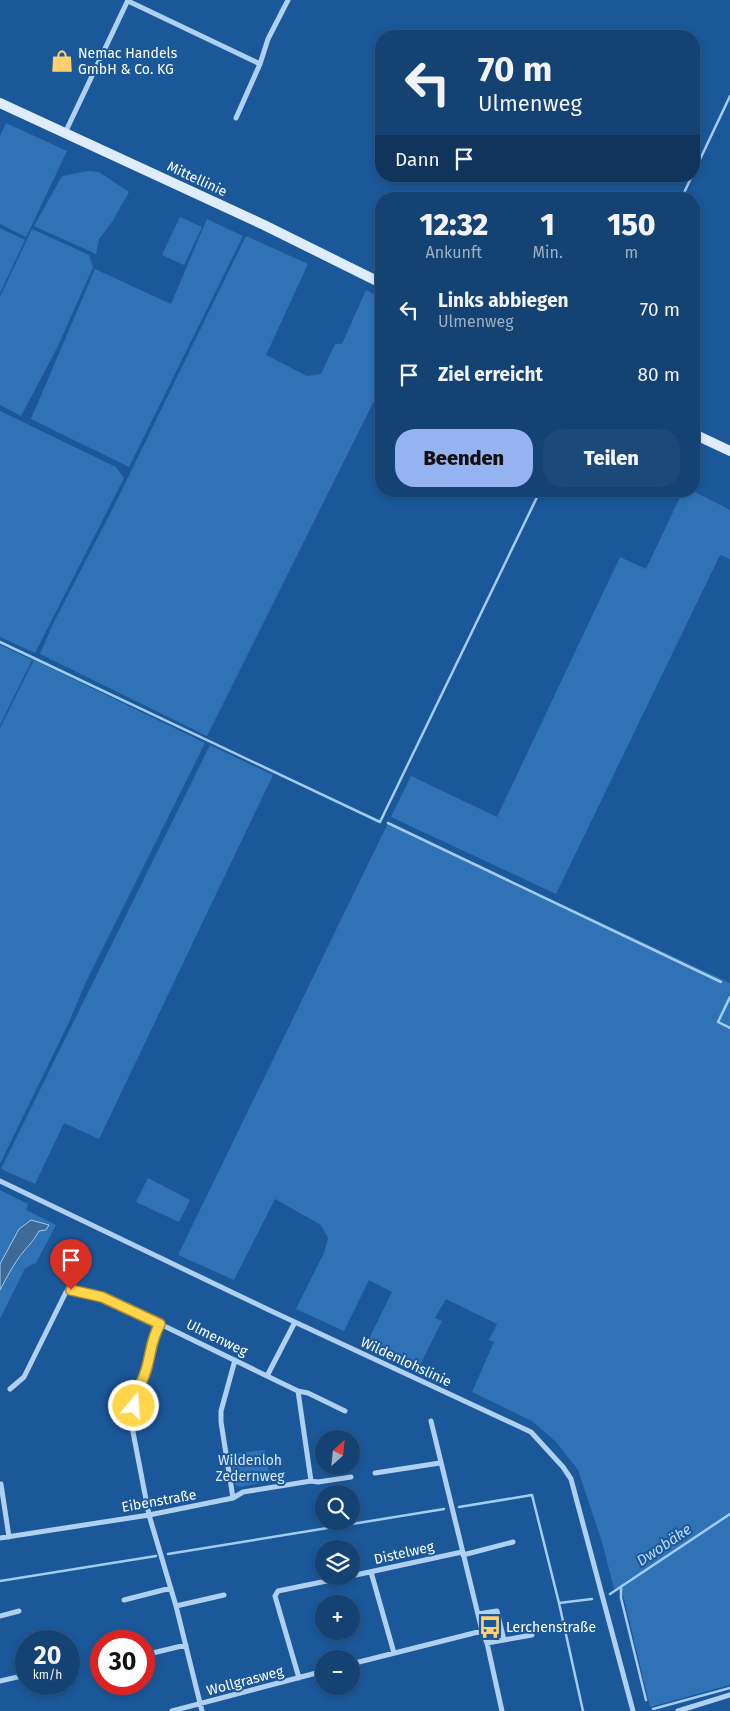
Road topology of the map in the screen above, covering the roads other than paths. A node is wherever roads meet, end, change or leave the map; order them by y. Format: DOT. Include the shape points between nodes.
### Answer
graph roads {
  1 [pos="128,0"];
  2 [pos="288,0"];
  3 [pos="260,64"];
  4 [pos="0,103"];
  5 [pos="236,118"];
  6 [pos="65,133"];
  7 [pos="375,280"];
  8 [pos="700,437"];
  9 [pos="730,451"];
  10 [pos="0,1181"];
  11 [pos="295,1322"];
  12 [pos="160,1324"];
  13 [pos="235,1360"];
  14 [pos="268,1376"];
  15 [pos="10,1389"];
  16 [pos="298,1392"];
  17 [pos="346,1411"];
  18 [pos="430,1422"];
  19 [pos="440,1463"];
  20 [pos="375,1473"];
  21 [pos="351,1477"];
  22 [pos="311,1481"];
  23 [pos="1,1484"];
  24 [pos="233,1498"];
  25 [pos="150,1515"];
  26 [pos="9,1537"];
  27 [pos="0,1538"];
  28 [pos="513,1542"];
  29 [pos="462,1553"];
  30 [pos="371,1572"];
  31 [pos="360,1574"];
  32 [pos="315,1583"];
  33 [pos="171,1588"];
  34 [pos="224,1595"];
  35 [pos="124,1600"];
  36 [pos="176,1606"];
  37 [pos="19,1611"];
  38 [pos="478,1614"];
  39 [pos="0,1616"];
  40 [pos="482,1631"];
  41 [pos="532,1635"];
  42 [pos="504,1640"];
  43 [pos="487,1643"];
  44 [pos="186,1645"];
  45 [pos="155,1652"];
  46 [pos="394,1653"];
  47 [pos="360,1662"];
  48 [pos="315,1674"];
  49 [pos="15,1678"];
  50 [pos="299,1678"];
  51 [pos="0,1682"];
  52 [pos="730,1695"];
  53 [pos="200,1704"];
  54 [pos="172,1711"];
  55 [pos="202,1711"];
  56 [pos="502,1711"];
  57 [pos="633,1711"];
  58 [pos="678,1711"];
  1 -- 3 [label="street"];
  1 -- 6 [label="street"];
  2 -- 3 [label="street" via="268,39"];
  3 -- 5 [label="street"];
  4 -- 6 [label="street, Mittellinie"];
  6 -- 7 [label="street, Mittellinie"];
  8 -- 9 [label="street"];
  10 -- 11 [label="street, Wildenlohslinie"];
  11 -- 14 [label="street"];
  11 -- 57 [label="street, Wildenlohslinie" via="531,1432 558,1460 571,1479"];
  12 -- 13 [label="street, Ulmenweg"];
  12 -- 15 [label="street, Ulmenweg" via="102,1297 71,1290 66,1292 24,1377"];
  12 -- 25 [label="street" via="155,1332 145,1375 135,1395 133,1416 133,1432"];
  13 -- 14 [label="street, Ulmenweg"];
  13 -- 24 [label="street" via="221,1411"];
  14 -- 16 [label="street"];
  16 -- 17 [label="street" via="308,1393"];
  16 -- 22 [label="street"];
  18 -- 19 [label="street"];
  19 -- 20 [label="street"];
  19 -- 29 [label="street"];
  21 -- 22 [label="street, Eibenstraße"];
  22 -- 24 [label="street, Eibenstraße" via="243,1492"];
  23 -- 26 [label="street"];
  24 -- 25 [label="street, Eibenstraße"];
  25 -- 26 [label="street, Eibenstraße"];
  25 -- 33 [label="street"];
  26 -- 27 [label="street, Eibenstraße"];
  28 -- 29 [label="street"];
  29 -- 30 [label="street, Distelweg"];
  29 -- 38 [label="street"];
  30 -- 31 [label="street, Distelweg"];
  30 -- 46 [label="street"];
  32 -- 50 [label="street, Distelweg" via="278,1591 275,1596"];
  33 -- 35 [label="street"];
  33 -- 36 [label="street"];
  34 -- 36 [label="street"];
  36 -- 44 [label="street"];
  37 -- 39 [label="street"];
  38 -- 40 [label="street"];
  38 -- 42 [label="street" via="497,1611"];
  40 -- 43 [label="street"];
  40 -- 46 [label="street"];
  41 -- 42 [label="street"];
  42 -- 43 [label="street"];
  43 -- 56 [label="street"];
  44 -- 45 [label="street"];
  44 -- 53 [label="street"];
  46 -- 47 [label="street"];
  48 -- 50 [label="street, Wollgrasweg"];
  49 -- 51 [label="street"];
  50 -- 53 [label="street, Wollgrasweg"];
  52 -- 58 [label="street"];
  53 -- 54 [label="street, Wollgrasweg"];
  53 -- 55 [label="street"];
}
